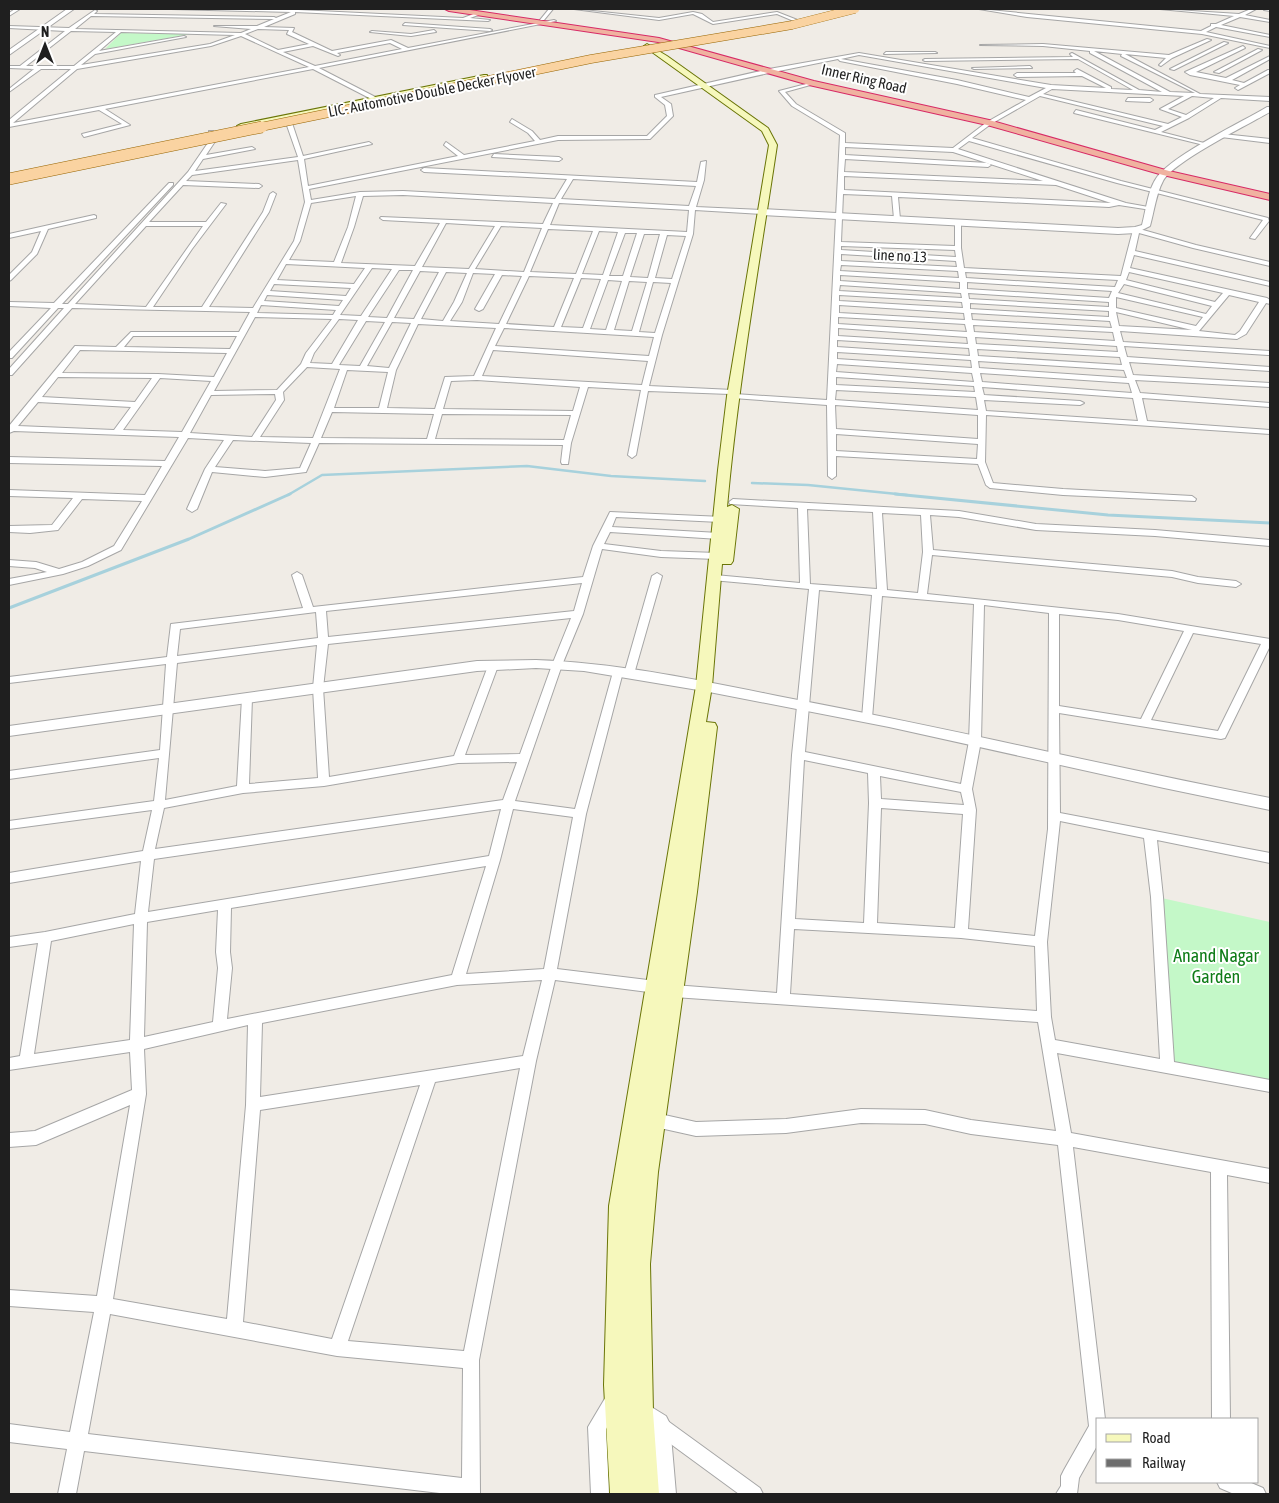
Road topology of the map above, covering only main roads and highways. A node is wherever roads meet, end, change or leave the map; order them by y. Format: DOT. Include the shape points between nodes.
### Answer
graph roads {
  1 [pos="448,9"];
  2 [pos="469,9"];
  3 [pos="843,9"];
  4 [pos="847,9"];
  5 [pos="855,9"];
  6 [pos="859,9"];
  7 [pos="548,21"];
  8 [pos="631,35"];
  9 [pos="701,38"];
  10 [pos="713,41"];
  11 [pos="690,44"];
  12 [pos="666,47"];
  13 [pos="709,50"];
  14 [pos="628,55"];
  15 [pos="773,70"];
  16 [pos="380,103"];
  17 [pos="288,120"];
  18 [pos="992,122"];
  19 [pos="213,135"];
  20 [pos="204,140"];
  21 [pos="1169,171"];
  22 [pos="9,174"];
  23 [pos="9,179"];
  24 [pos="1270,193"];
  25 [pos="1270,197"];
  26 [pos="728,480"];
  27 [pos="720,519"];
  28 [pos="719,578"];
  29 [pos="709,687"];
  30 [pos="646,1118"];
  31 [pos="616,1396"];
  32 [pos="630,1445"];
  33 [pos="623,1494"];
  34 [pos="646,1494"];
  1 -- 7 [label="highway, Inner Ring Road"];
  2 -- 7 [label="highway, Inner Ring Road"];
  3 -- 9 [label="main road"];
  4 -- 22 [label="main road, LIC- Automotive Double Decker Flyover, bridge"];
  5 -- 23 [label="main road, LIC- Automotive Double Decker Flyover, bridge" via="792,25 591,59"];
  6 -- 10 [label="main road" via="751,36"];
  7 -- 8 [label="highway, Inner Ring Road"];
  7 -- 12 [label="highway, Inner Ring Road"];
  8 -- 12 [label="highway, Inner Ring Road"];
  8 -- 12 [label="highway"];
  9 -- 12 [label="highway"];
  9 -- 12 [label="main road"];
  10 -- 11 [label="main road"];
  10 -- 13 [label="highway" via="708,44"];
  11 -- 12 [label="highway, Inner Ring Road"];
  11 -- 13 [label="highway, Inner Ring Road"];
  12 -- 14 [label="main road"];
  12 -- 14 [label="main road" via="650,54"];
  12 -- 15 [label="highway, Inner Ring Road" via="698,50"];
  12 -- 16 [label="main road"];
  12 -- 26 [label="main road" via="705,85 762,125 777,140 774,181 765,212 736,395"];
  13 -- 15 [label="highway, Inner Ring Road"];
  14 -- 16 [label="main road"];
  15 -- 18 [label="highway, Inner Ring Road"];
  15 -- 18 [label="highway, Inner Ring Road" via="812,83"];
  16 -- 17 [label="main road"];
  17 -- 19 [label="main road"];
  17 -- 19 [label="main road" via="231,134"];
  18 -- 21 [label="highway, Inner Ring Road"];
  19 -- 20 [label="main road"];
  20 -- 22 [label="main road"];
  20 -- 23 [label="main road"];
  21 -- 24 [label="highway, Inner Ring Road"];
  21 -- 25 [label="highway, Inner Ring Road"];
  26 -- 27 [label="main road"];
  26 -- 28 [label="main road" via="733,502 730,538"];
  27 -- 28 [label="main road"];
  28 -- 29 [label="main road"];
  29 -- 30 [label="main road"];
  30 -- 31 [label="main road" via="620,1206"];
  30 -- 32 [label="main road" via="647,1172 638,1264 649,1418"];
  31 -- 32 [label="main road"];
  32 -- 33 [label="main road"];
  32 -- 34 [label="main road"];
}
